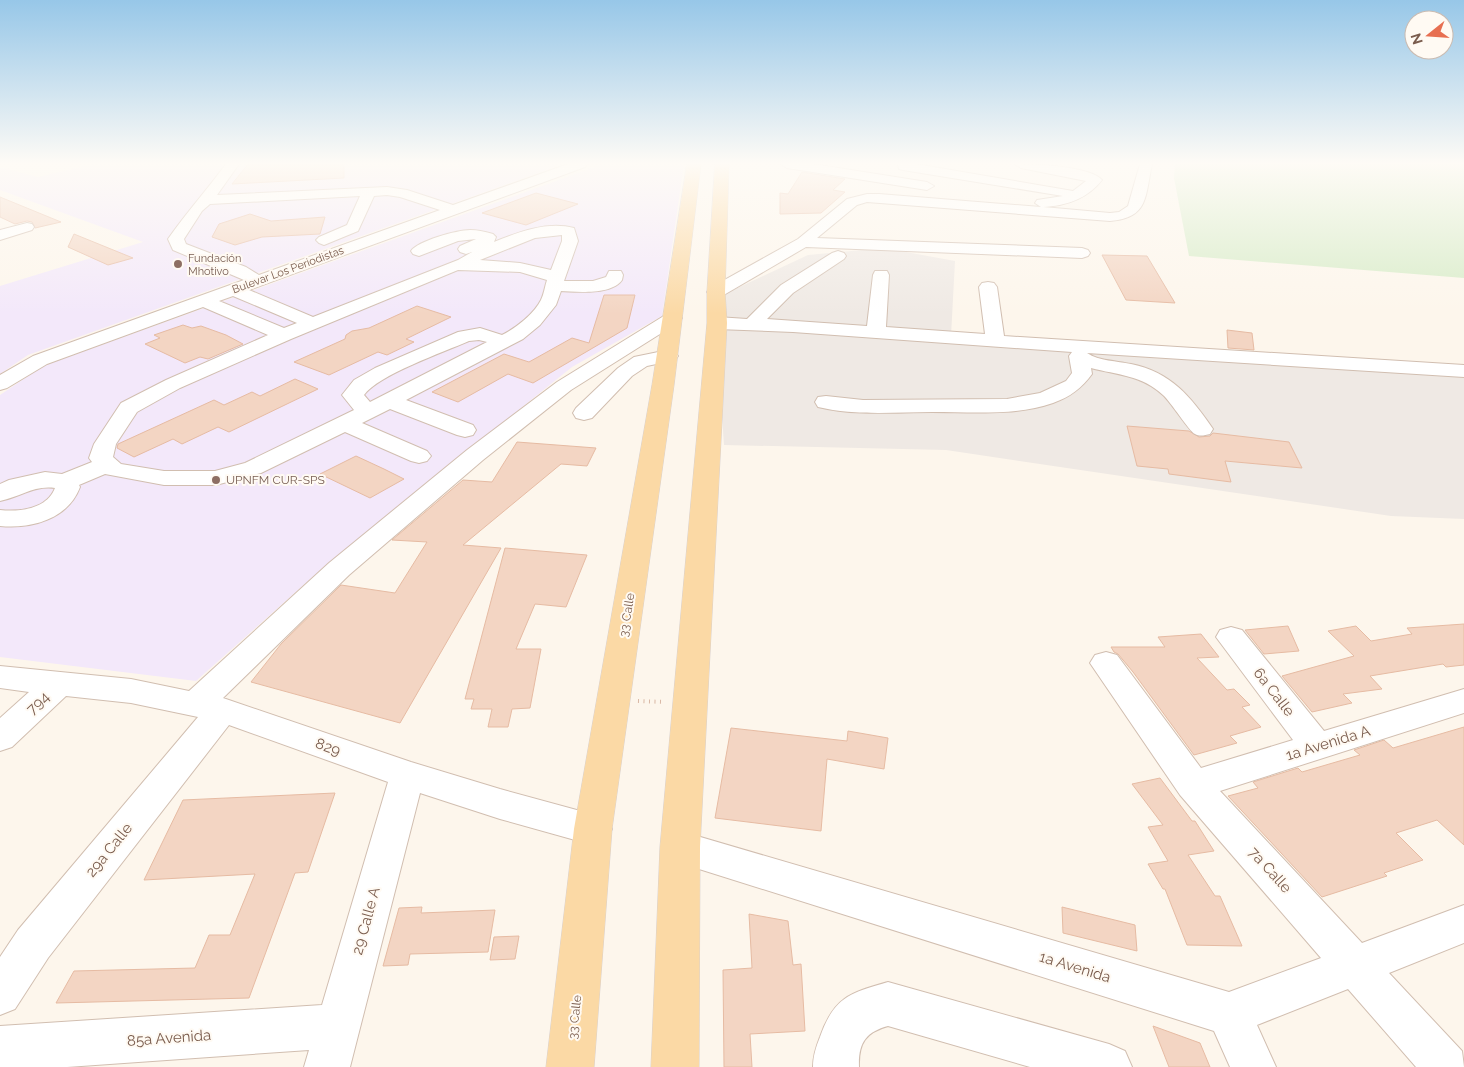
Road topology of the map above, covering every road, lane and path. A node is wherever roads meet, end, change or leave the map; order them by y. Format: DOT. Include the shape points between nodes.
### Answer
graph roads {
  1 [pos="195,214"];
  2 [pos="359,214"];
  3 [pos="425,214"];
  4 [pos="687,214"];
  5 [pos="720,214"];
  6 [pos="838,214"];
  7 [pos="1069,214"];
  8 [pos="1126,214"];
  9 [pos="27,227"];
  10 [pos="4,231"];
  11 [pos="803,242"];
  12 [pos="310,245"];
  13 [pos="1082,253"];
  14 [pos="838,256"];
  15 [pos="453,262"];
  16 [pos="257,264"];
  17 [pos="240,271"];
  18 [pos="615,275"];
  19 [pos="881,275"];
  20 [pos="555,281"];
  21 [pos="258,282"];
  22 [pos="988,287"];
  23 [pos="234,290"];
  24 [pos="716,292"];
  25 [pos="204,301"];
  26 [pos="673,318"];
  27 [pos="717,323"];
  28 [pos="314,324"];
  29 [pos="751,325"];
  30 [pos="876,333"];
  31 [pos="284,335"];
  32 [pos="504,341"];
  33 [pos="995,342"];
  34 [pos="1070,352"];
  35 [pos="668,356"];
  36 [pos="1464,371"];
  37 [pos="0,384"];
  38 [pos="389,401"];
  39 [pos="826,402"];
  40 [pos="368,411"];
  41 [pos="584,414"];
  42 [pos="344,424"];
  43 [pos="464,430"];
  44 [pos="1202,430"];
  45 [pos="420,456"];
  46 [pos="107,466"];
  47 [pos="64,482"];
  48 [pos="0,494"];
  49 [pos="0,518"];
  50 [pos="1230,637"];
  51 [pos="1106,663"];
  52 [pos="0,677"];
  53 [pos="58,684"];
  54 [pos="614,701"];
  55 [pos="1464,701"];
  56 [pos="690,702"];
  57 [pos="210,706"];
  58 [pos="9,730"];
  59 [pos="1317,746"];
  60 [pos="408,776"];
  61 [pos="1193,785"];
  62 [pos="593,830"];
  63 [pos="680,847"];
  64 [pos="1464,924"];
  65 [pos="1356,966"];
  66 [pos="0,994"];
  67 [pos="1229,1014"];
  68 [pos="333,1047"];
  69 [pos="0,1049"];
  70 [pos="570,1067"];
  71 [pos="675,1067"];
  72 [pos="836,1067"];
  73 [pos="1109,1067"];
  74 [pos="1254,1067"];
  75 [pos="1446,1067"];
  1 -- 17 [label="street" via="176,239 179,247"];
  2 -- 12 [label="street" via="353,228"];
  3 -- 21 [label="street, Bulevar Los Periodistas"];
  4 -- 26 [label="main road, 33 Calle"];
  5 -- 24 [label="main road"];
  6 -- 11 [label="street"];
  7 -- 8 [label="street" via="1110,217"];
  9 -- 10 [label="street"];
  11 -- 13 [label="street"];
  11 -- 24 [label="street"];
  14 -- 29 [label="street" via="787,290"];
  15 -- 20 [label="street" via="518,266 542,272"];
  15 -- 20 [label="street" via="543,230 569,231 570,241"];
  15 -- 28 [label="street"];
  16 -- 17 [label="street"];
  17 -- 21 [label="street"];
  18 -- 20 [label="street" via="614,280 607,284 592,286"];
  19 -- 30 [label="street"];
  20 -- 32 [label="street" via="550,301 533,321"];
  21 -- 23 [label="street, Bulevar Los Periodistas"];
  22 -- 33 [label="street"];
  23 -- 25 [label="street, Bulevar Los Periodistas"];
  23 -- 28 [label="street"];
  24 -- 27 [label="main road"];
  25 -- 31 [label="street"];
  25 -- 37 [label="street, Bulevar Los Periodistas" via="40,360"];
  26 -- 35 [label="main road, 33 Calle"];
  26 -- 57 [label="street, 29a Calle" via="564,386 475,455 339,569"];
  27 -- 29 [label="street"];
  27 -- 56 [label="main road"];
  28 -- 31 [label="lane"];
  29 -- 30 [label="street"];
  30 -- 33 [label="street"];
  31 -- 46 [label="lane" via="173,384 129,408 104,444 101,458"];
  32 -- 38 [label="street"];
  32 -- 40 [label="street" via="480,334 464,336 382,372 361,384 353,395"];
  33 -- 34 [label="street"];
  34 -- 36 [label="street"];
  34 -- 39 [label="street" via="1082,374 1073,385 1046,398 1007,405 863,406"];
  34 -- 44 [label="street" via="1095,363 1143,373 1154,379 1177,396"];
  35 -- 41 [label="street" via="641,361 624,372"];
  35 -- 54 [label="main road, 33 Calle"];
  38 -- 40 [label="lane"];
  38 -- 43 [label="lane"];
  40 -- 42 [label="lane"];
  42 -- 45 [label="street"];
  42 -- 46 [label="lane" via="253,468 216,478 164,478"];
  46 -- 47 [label="street"];
  47 -- 48 [label="street" via="46,479 18,485"];
  47 -- 49 [label="street" via="68,488 62,500 50,508 32,516 10,520"];
  50 -- 59 [label="street, 6a Calle"];
  51 -- 61 [label="street, 7a Calle"];
  52 -- 53 [label="street, 829"];
  53 -- 57 [label="street, 829" via="131,691"];
  53 -- 58 [label="street, 794"];
  54 -- 56 [label="path"];
  54 -- 62 [label="main road, 33 Calle"];
  55 -- 59 [label="street, 1a Avenida A"];
  56 -- 63 [label="main road"];
  57 -- 60 [label="street, 829"];
  57 -- 66 [label="street, 29a Calle" via="33,944"];
  59 -- 61 [label="street, 1a Avenida A"];
  60 -- 62 [label="street, 829"];
  60 -- 68 [label="street, 29 Calle A"];
  61 -- 65 [label="street, 7a Calle"];
  62 -- 70 [label="main road, 33 Calle"];
  63 -- 67 [label="street, 1a Avenida"];
  63 -- 71 [label="main road"];
  64 -- 65 [label="street"];
  65 -- 67 [label="street"];
  65 -- 75 [label="street, 7a Calle"];
  67 -- 74 [label="street"];
  68 -- 69 [label="street, 85a Avenida"];
  72 -- 73 [label="street" via="842,1037 850,1019 888,1004"];
}
